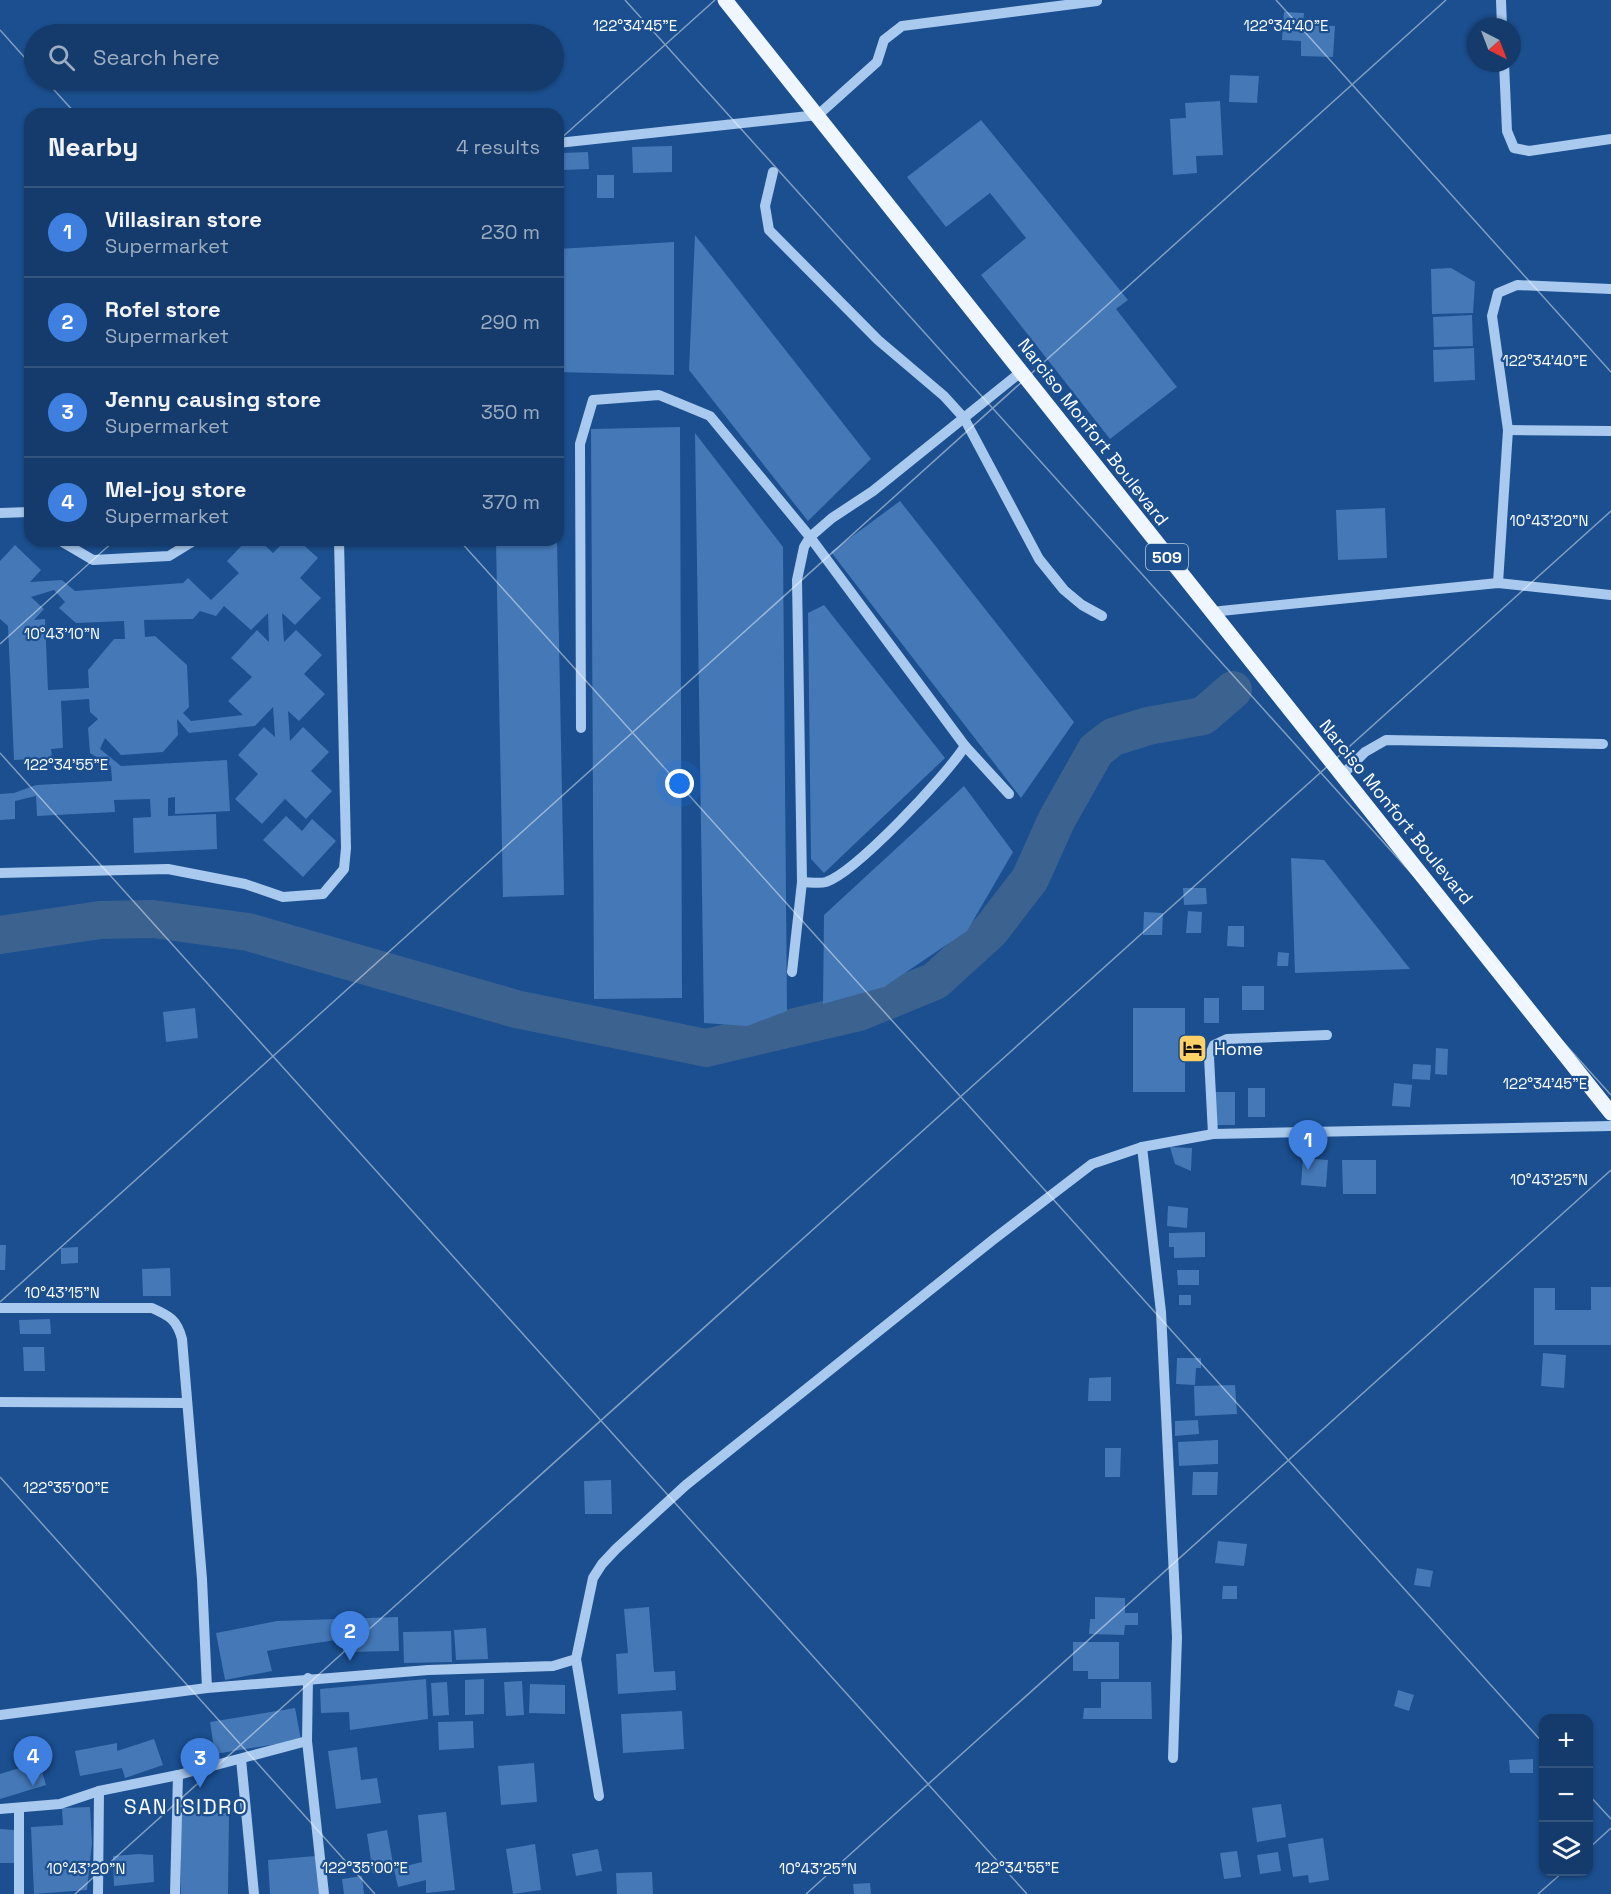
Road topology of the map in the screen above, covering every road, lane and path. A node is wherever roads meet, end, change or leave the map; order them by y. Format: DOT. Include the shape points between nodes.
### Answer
graph roads {
  1 [pos="725,0"];
  2 [pos="1501,0"];
  3 [pos="1097,1"];
  4 [pos="1502,18"];
  5 [pos="1504,72"];
  6 [pos="818,115"];
  7 [pos="1611,139"];
  8 [pos="564,142"];
  9 [pos="773,172"];
  10 [pos="1611,289"];
  11 [pos="1021,372"];
  12 [pos="964,418"];
  13 [pos="1508,430"];
  14 [pos="1611,431"];
  15 [pos="24,512"];
  16 [pos="0,513"];
  17 [pos="18,513"];
  18 [pos="24,516"];
  19 [pos="810,537"];
  20 [pos="69,546"];
  21 [pos="185,546"];
  22 [pos="339,546"];
  23 [pos="1497,583"];
  24 [pos="1611,595"];
  25 [pos="1211,612"];
  26 [pos="1102,616"];
  27 [pos="581,728"];
  28 [pos="1603,744"];
  29 [pos="965,746"];
  30 [pos="1342,775"];
  31 [pos="1009,794"];
  32 [pos="0,873"];
  33 [pos="802,882"];
  34 [pos="792,972"];
  35 [pos="1327,1035"];
  36 [pos="1611,1113"];
  37 [pos="1611,1126"];
  38 [pos="1213,1134"];
  39 [pos="1142,1147"];
  40 [pos="0,1308"];
  41 [pos="0,1402"];
  42 [pos="187,1403"];
  43 [pos="576,1659"];
  44 [pos="308,1678"];
  45 [pos="207,1688"];
  46 [pos="0,1715"];
  47 [pos="307,1742"];
  48 [pos="1173,1758"];
  49 [pos="241,1759"];
  50 [pos="178,1775"];
  51 [pos="99,1791"];
  52 [pos="599,1796"];
  53 [pos="0,1809"];
  54 [pos="19,1809"];
  55 [pos="19,1894"];
  56 [pos="98,1894"];
  57 [pos="175,1894"];
  58 [pos="254,1894"];
  59 [pos="324,1894"];
  1 -- 6 [label="main road, Narciso Monfort Boulevard / 509"];
  2 -- 4 [label="street"];
  3 -- 6 [label="street" via="902,26 884,40 878,62"];
  5 -- 7 [label="street" via="1507,130 1514,148 1529,151"];
  6 -- 8 [label="street"];
  6 -- 11 [label="main road, Narciso Monfort Boulevard / 509"];
  9 -- 12 [label="street" via="765,206 769,230 878,340"];
  10 -- 13 [label="street" via="1517,285 1498,293 1492,316"];
  11 -- 12 [label="street"];
  11 -- 25 [label="main road, Narciso Monfort Boulevard / 509"];
  12 -- 19 [label="street"];
  12 -- 26 [label="street" via="1039,559 1064,590 1082,606"];
  13 -- 14 [label="street"];
  13 -- 23 [label="street"];
  15 -- 17 [label="street"];
  16 -- 17 [label="street"];
  17 -- 18 [label="street"];
  19 -- 27 [label="street" via="710,416 659,395 593,400 580,444"];
  19 -- 29 [label="street"];
  19 -- 33 [label="street" via="797,580"];
  20 -- 21 [label="street" via="93,560 169,556"];
  22 -- 32 [label="street" via="346,848 344,869 323,894 283,897 245,884 168,869"];
  23 -- 24 [label="street"];
  23 -- 25 [label="street"];
  25 -- 30 [label="main road, Narciso Monfort Boulevard / 509"];
  28 -- 30 [label="street" via="1386,740 1365,752"];
  29 -- 31 [label="street"];
  29 -- 33 [label="street" via="948,772 850,868 824,883"];
  30 -- 36 [label="main road, Narciso Monfort Boulevard / 509"];
  33 -- 34 [label="street"];
  35 -- 38 [label="street" via="1227,1039 1214,1045 1209,1057"];
  37 -- 38 [label="street"];
  38 -- 39 [label="street"];
  39 -- 43 [label="street" via="1092,1164 686,1485 592,1578"];
  39 -- 48 [label="street" via="1161,1312 1177,1637"];
  40 -- 42 [label="street" via="152,1308 170,1316 178,1324 182,1339"];
  41 -- 42 [label="street"];
  42 -- 45 [label="street"];
  43 -- 44 [label="street" via="553,1666"];
  43 -- 52 [label="street"];
  44 -- 45 [label="street"];
  44 -- 47 [label="street"];
  45 -- 46 [label="street"];
  47 -- 49 [label="street"];
  47 -- 59 [label="street"];
  49 -- 50 [label="street"];
  49 -- 58 [label="street"];
  50 -- 51 [label="street"];
  50 -- 57 [label="street"];
  51 -- 54 [label="street" via="60,1804"];
  51 -- 56 [label="street"];
  53 -- 54 [label="street"];
  54 -- 55 [label="street"];
}
